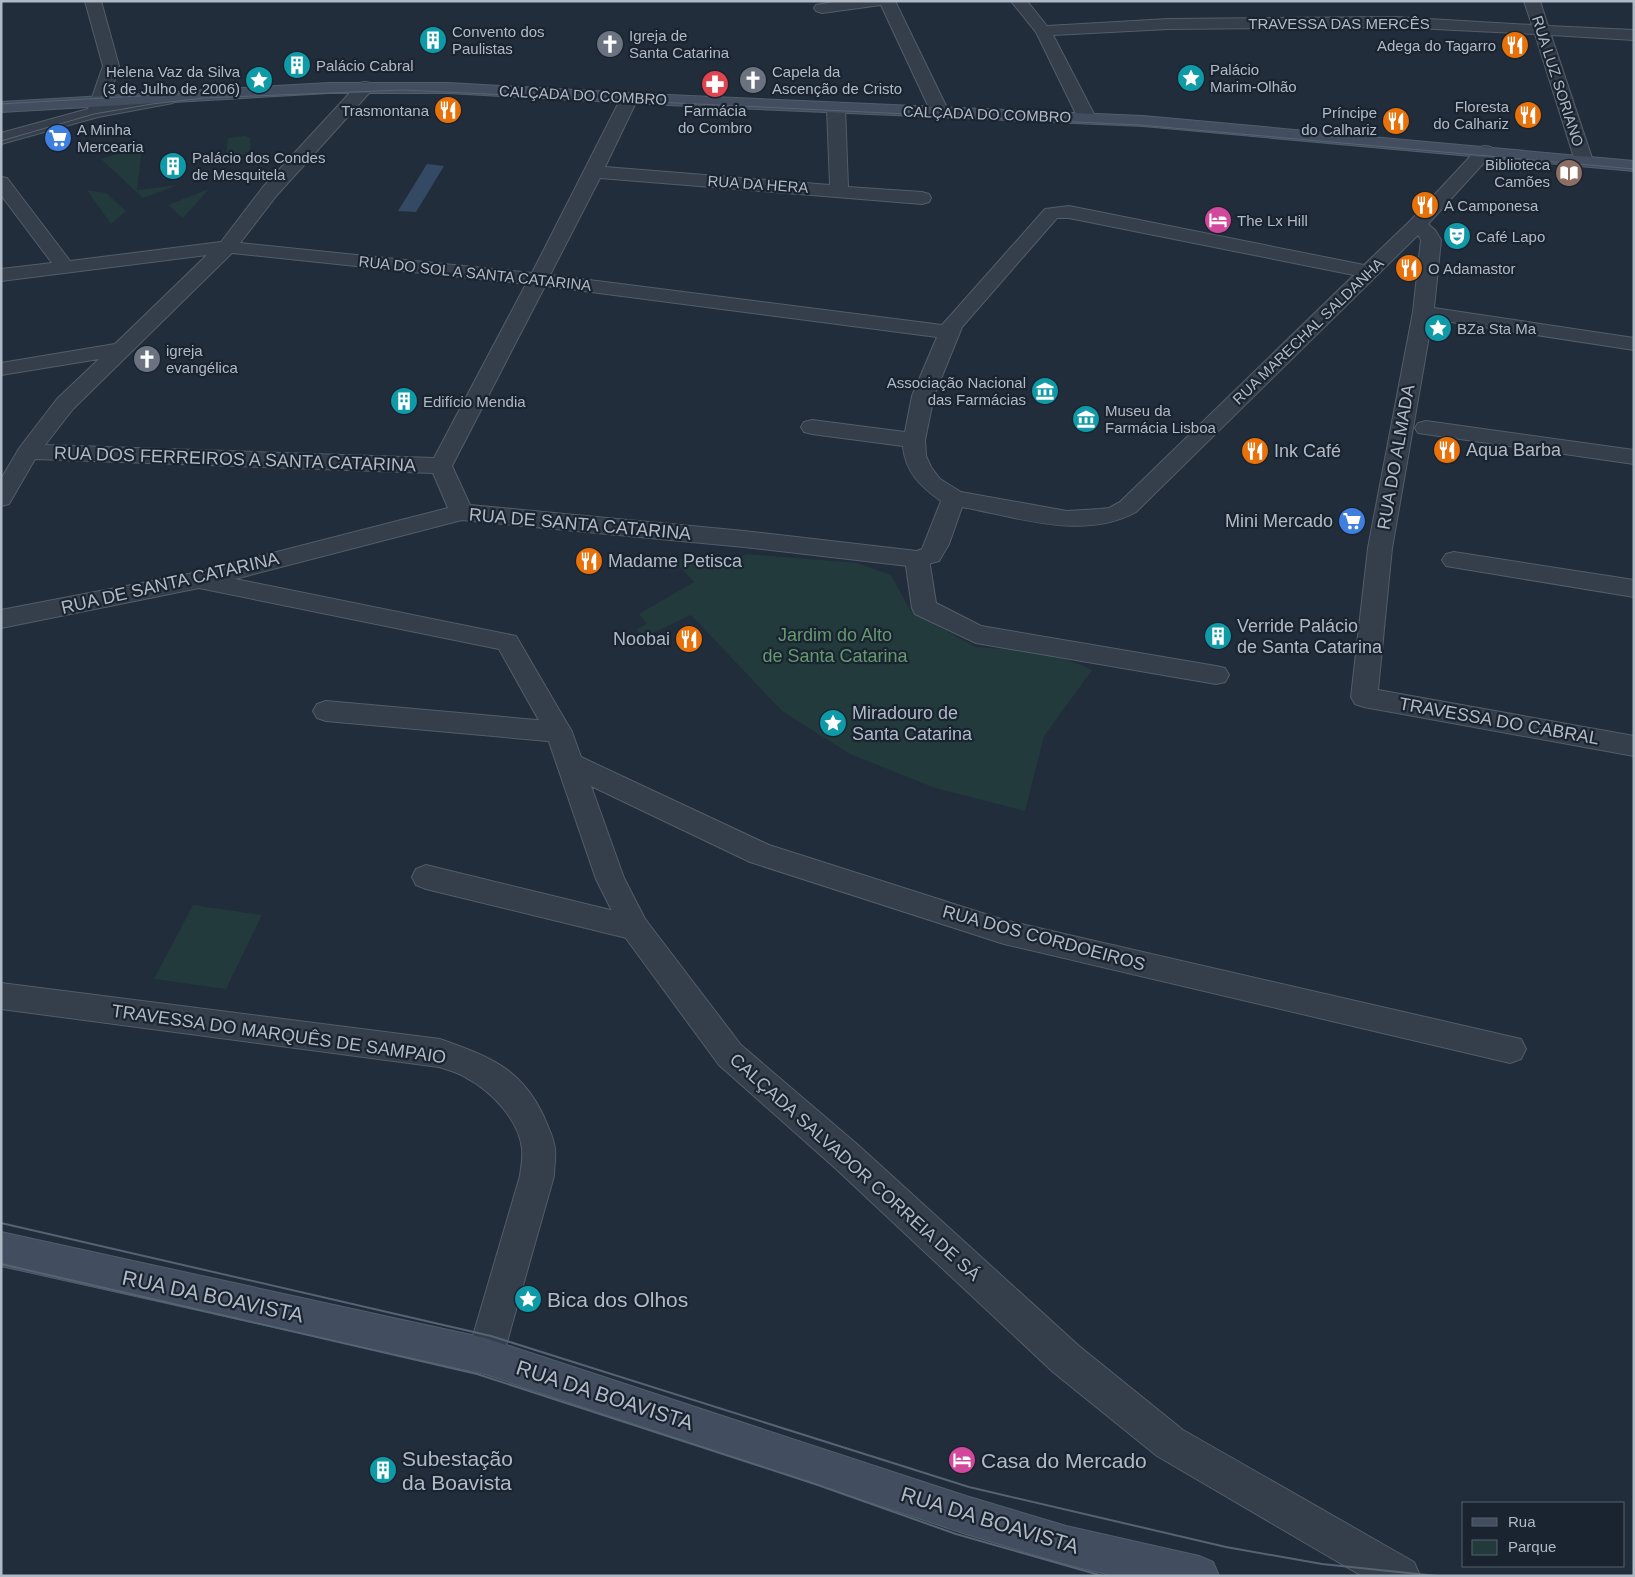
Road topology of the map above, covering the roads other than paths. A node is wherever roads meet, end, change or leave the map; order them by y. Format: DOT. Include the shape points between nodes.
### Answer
graph roads {
  1 [pos="93,1"];
  2 [pos="880,1"];
  3 [pos="887,1"];
  4 [pos="1019,1"];
  5 [pos="1532,1"];
  6 [pos="822,8"];
  7 [pos="1385,8"];
  8 [pos="1395,22"];
  9 [pos="1541,29"];
  10 [pos="1043,31"];
  11 [pos="1634,35"];
  12 [pos="365,87"];
  13 [pos="629,98"];
  14 [pos="1,106"];
  15 [pos="98,106"];
  16 [pos="836,108"];
  17 [pos="940,112"];
  18 [pos="1087,118"];
  19 [pos="1,139"];
  20 [pos="1485,151"];
  21 [pos="1584,161"];
  22 [pos="1634,166"];
  23 [pos="594,172"];
  24 [pos="1,182"];
  25 [pos="839,191"];
  26 [pos="922,198"];
  27 [pos="1417,225"];
  28 [pos="226,247"];
  29 [pos="64,266"];
  30 [pos="1368,272"];
  31 [pos="1,275"];
  32 [pos="537,279"];
  33 [pos="1423,312"];
  34 [pos="949,332"];
  35 [pos="1634,344"];
  36 [pos="122,349"];
  37 [pos="1,369"];
  38 [pos="812,427"];
  39 [pos="1426,428"];
  40 [pos="914,440"];
  41 [pos="28,452"];
  42 [pos="1634,457"];
  43 [pos="441,466"];
  44 [pos="954,498"];
  45 [pos="1,499"];
  46 [pos="462,512"];
  47 [pos="917,559"];
  48 [pos="1454,560"];
  49 [pos="199,580"];
  50 [pos="1634,589"];
  51 [pos="1,620"];
  52 [pos="1216,675"];
  53 [pos="1364,696"];
  54 [pos="326,711"];
  55 [pos="559,732"];
  56 [pos="1634,746"];
  57 [pos="569,763"];
  58 [pos="426,877"];
  59 [pos="635,928"];
  60 [pos="1,996"];
  61 [pos="1510,1049"];
  62 [pos="1,1249"];
  63 [pos="485,1356"];
  64 [pos="1199,1576"];
  65 [pos="1400,1576"];
  1 -- 15 [label="street" via="111,66"];
  2 -- 6 [label="street"];
  3 -- 17 [label="street"];
  4 -- 10 [label="street"];
  5 -- 9 [label="street, RUA LUZ SORIANO"];
  7 -- 8 [label="street"];
  8 -- 9 [label="street, TRAVESSA DAS MERCÊS"];
  8 -- 10 [label="street, TRAVESSA DAS MERCÊS" via="1168,24"];
  9 -- 11 [label="street, TRAVESSA DAS MERCÊS"];
  9 -- 21 [label="street, RUA LUZ SORIANO"];
  10 -- 18 [label="street"];
  12 -- 13 [label="street, CALÇADA DO COMBRO"];
  12 -- 15 [label="street, CALÇADA DO COMBRO" via="206,95"];
  12 -- 28 [label="street" via="270,191"];
  13 -- 16 [label="street, CALÇADA DO COMBRO"];
  13 -- 23 [label="street"];
  14 -- 15 [label="street"];
  15 -- 19 [label="street"];
  16 -- 17 [label="street, CALÇADA DO COMBRO"];
  16 -- 25 [label="street"];
  17 -- 18 [label="street, CALÇADA DO COMBRO"];
  18 -- 20 [label="street, CALÇADA DO COMBRO"];
  20 -- 21 [label="street, CALÇADA DO COMBRO"];
  20 -- 27 [label="street, RUA MARECHAL SALDANHA"];
  21 -- 22 [label="street, CALÇADA DO COMBRO"];
  23 -- 25 [label="street, RUA DA HERA"];
  23 -- 32 [label="street"];
  24 -- 29 [label="street"];
  25 -- 26 [label="street, RUA DA HERA"];
  27 -- 30 [label="street, RUA MARECHAL SALDANHA"];
  27 -- 33 [label="street, RUA DO ALMADA" via="1431,240"];
  28 -- 29 [label="street, RUA DO SOL A SANTA CATARINA"];
  28 -- 32 [label="street, RUA DO SOL A SANTA CATARINA"];
  28 -- 36 [label="street"];
  29 -- 31 [label="street, RUA DO SOL A SANTA CATARINA"];
  30 -- 34 [label="street" via="1058,212 1048,216"];
  30 -- 44 [label="street, RUA MARECHAL SALDANHA" via="1128,507 1100,518 1067,519"];
  32 -- 34 [label="street, RUA DO SOL A SANTA CATARINA"];
  32 -- 43 [label="street"];
  33 -- 35 [label="street"];
  33 -- 53 [label="street, RUA DO ALMADA" via="1380,548"];
  34 -- 40 [label="street" via="923,396"];
  36 -- 37 [label="street"];
  36 -- 41 [label="street" via="65,404"];
  38 -- 40 [label="street"];
  39 -- 42 [label="street"];
  40 -- 44 [label="street" via="920,469 932,484"];
  41 -- 43 [label="street, RUA DOS FERREIROS A SANTA CATARINA"];
  41 -- 45 [label="street"];
  43 -- 46 [label="street"];
  44 -- 47 [label="street" via="931,555"];
  46 -- 47 [label="street, RUA DE SANTA CATARINA"];
  46 -- 49 [label="street, RUA DE SANTA CATARINA"];
  47 -- 52 [label="street" via="924,608 976,634"];
  48 -- 50 [label="street"];
  49 -- 51 [label="street, RUA DE SANTA CATARINA"];
  49 -- 55 [label="street, CALÇADA SALVADOR CORREIA DE SÁ" via="507,642"];
  53 -- 56 [label="street, TRAVESSA DO CABRAL"];
  54 -- 55 [label="street"];
  55 -- 57 [label="street, CALÇADA SALVADOR CORREIA DE SÁ"];
  57 -- 59 [label="street, CALÇADA SALVADOR CORREIA DE SÁ" via="610,879"];
  57 -- 61 [label="street, RUA DOS CORDOEIROS" via="760,854 1004,932"];
  58 -- 59 [label="street"];
  59 -- 65 [label="street, CALÇADA SALVADOR CORREIA DE SÁ" via="730,1055 846,1156 1066,1359 1170,1443"];
  60 -- 63 [label="street, TRAVESSA DO MARQUÊS DE SAMPAIO" via="440,1053 477,1068 502,1085 520,1105 530,1123 538,1146 537,1176"];
  62 -- 63 [label="street, RUA DA BOAVISTA"];
  63 -- 64 [label="street, RUA DA BOAVISTA" via="966,1515 1066,1545"];
}
